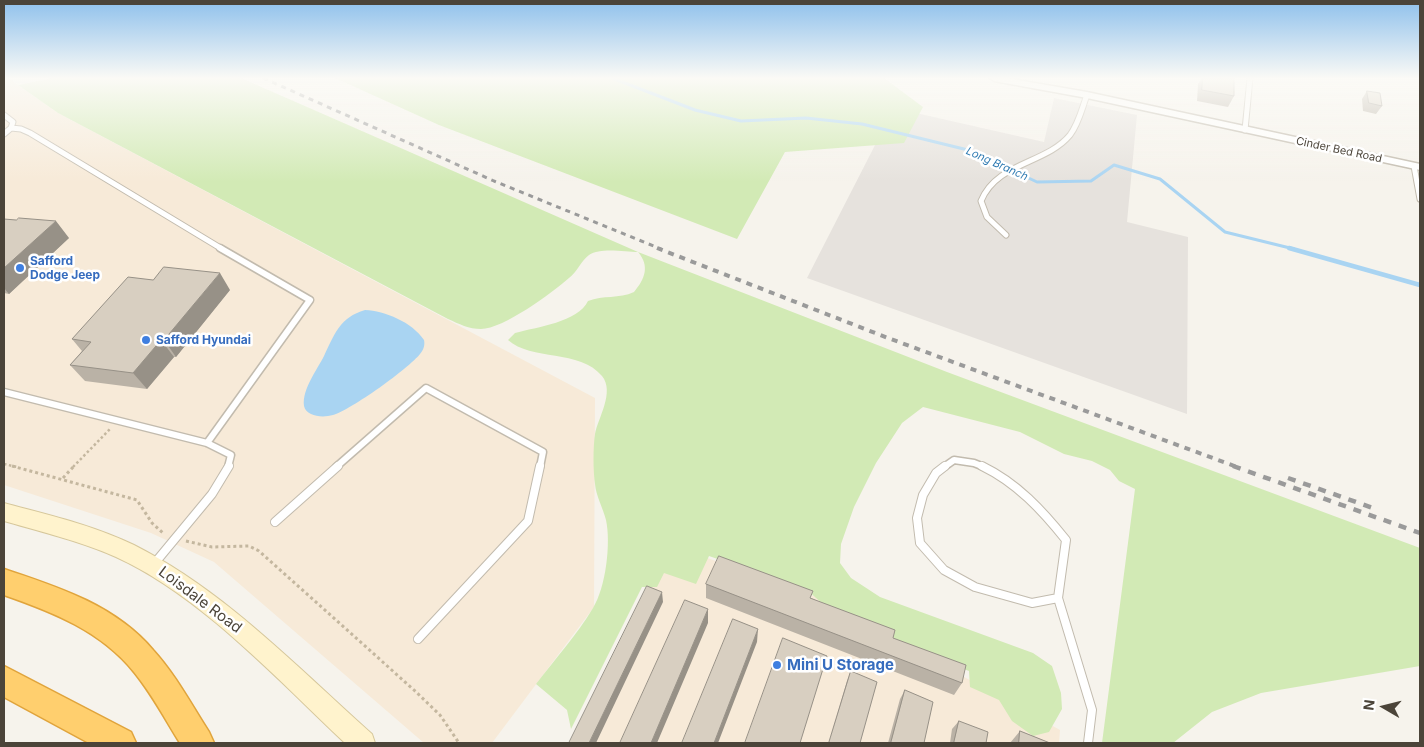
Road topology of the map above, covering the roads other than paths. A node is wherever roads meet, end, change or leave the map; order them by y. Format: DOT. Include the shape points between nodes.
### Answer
graph roads {
  1 [pos="1081,113"];
  2 [pos="1168,113"];
  3 [pos="1247,113"];
  4 [pos="4,115"];
  5 [pos="12,128"];
  6 [pos="1245,130"];
  7 [pos="4,134"];
  8 [pos="1417,166"];
  9 [pos="1420,199"];
  10 [pos="1006,235"];
  11 [pos="4,392"];
  12 [pos="207,443"];
  13 [pos="4,512"];
  14 [pos="275,522"];
  15 [pos="153,566"];
  16 [pos="4,582"];
  17 [pos="1058,598"];
  18 [pos="418,639"];
  19 [pos="4,681"];
  20 [pos="120,743"];
  21 [pos="198,743"];
  22 [pos="363,743"];
  23 [pos="1088,743"];
  1 -- 10 [label="lane" via="1069,136 1046,153 1008,171 988,185 981,202 983,211 992,225"];
  2 -- 6 [label="street, Cinder Bed Road"];
  3 -- 6 [label="lane"];
  4 -- 5 [label="lane" via="13,122"];
  5 -- 7 [label="lane"];
  5 -- 12 [label="lane" via="37,137 310,300"];
  6 -- 8 [label="street, Cinder Bed Road"];
  8 -- 9 [label="lane"];
  11 -- 12 [label="lane"];
  12 -- 15 [label="lane" via="231,455 229,468 215,491"];
  13 -- 15 [label="main road, Loisdale Road" via="89,536"];
  14 -- 18 [label="lane" via="426,388 543,452 528,521"];
  15 -- 22 [label="main road, Loisdale Road" via="228,618"];
  16 -- 21 [label="highway" via="84,613 122,638 150,669"];
  17 -- 17 [label="lane" via="1066,540 1045,513 1010,484 976,464 954,460 936,473 923,495 917,518 920,542 944,570 975,587 1032,603"];
  17 -- 23 [label="lane" via="1092,710"];
  19 -- 20 [label="highway"];
}
